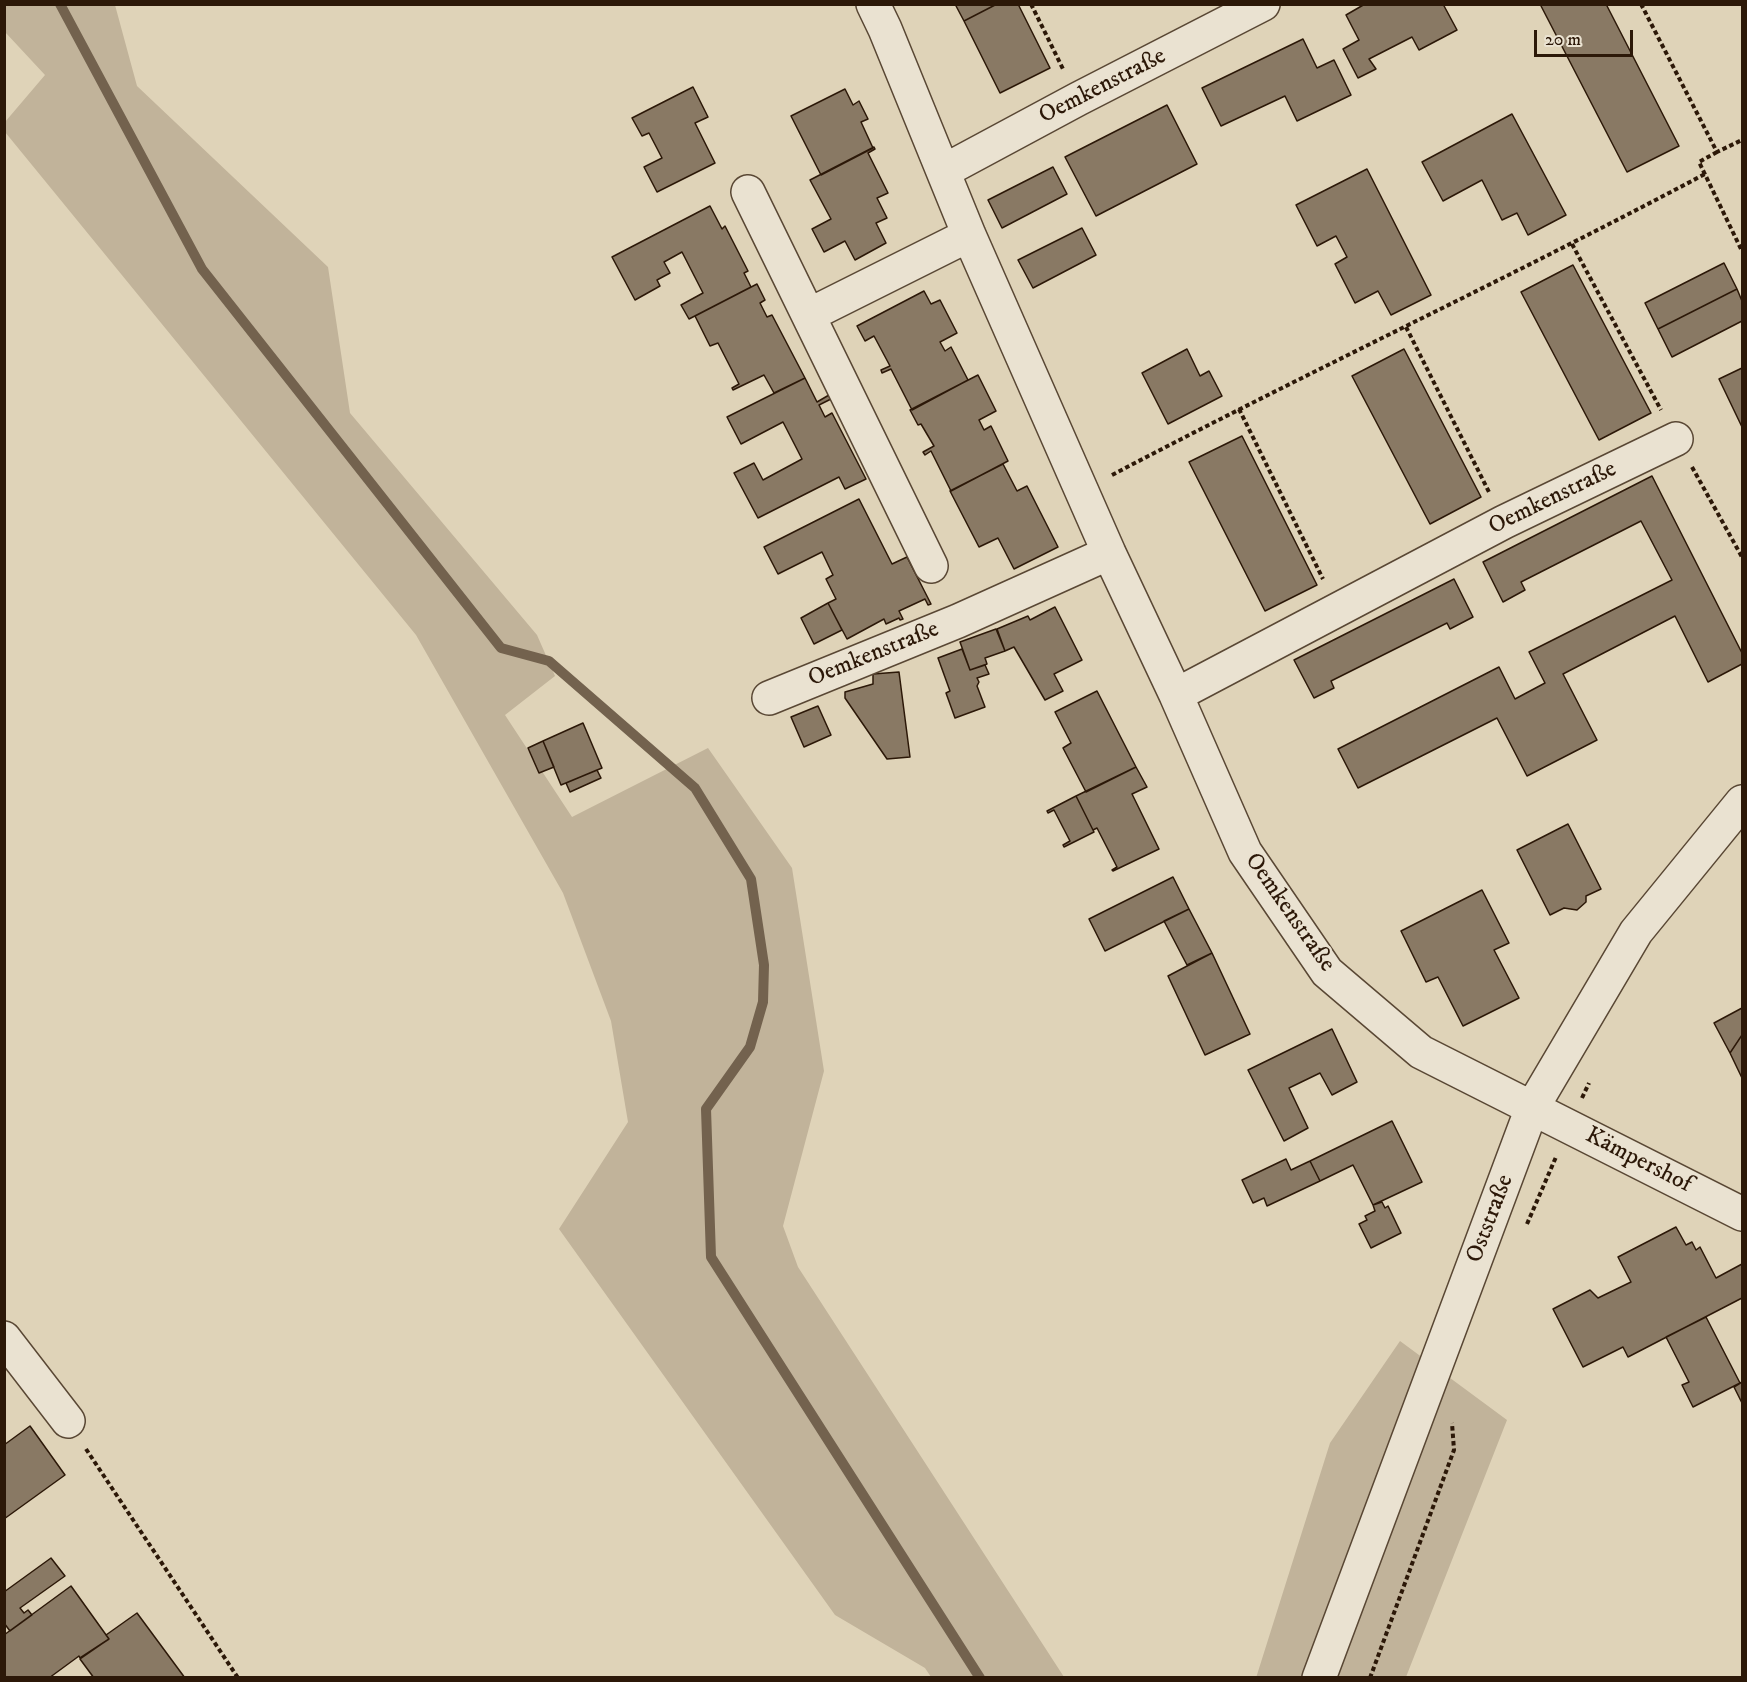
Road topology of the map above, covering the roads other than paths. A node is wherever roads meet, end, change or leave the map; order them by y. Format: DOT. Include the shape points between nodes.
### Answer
graph roads {
  1 [pos="873,4"];
  2 [pos="1263,4"];
  3 [pos="944,171"];
  4 [pos="748,192"];
  5 [pos="969,235"];
  6 [pos="809,315"];
  7 [pos="1676,439"];
  8 [pos="1109,553"];
  9 [pos="931,566"];
  10 [pos="1176,695"];
  11 [pos="769,698"];
  12 [pos="1743,802"];
  13 [pos="1532,1108"];
  14 [pos="1743,1214"];
  15 [pos="4,1338"];
  16 [pos="68,1421"];
  17 [pos="1319,1677"];
  1 -- 3 [label="street, Oemkenstraße"];
  2 -- 3 [label="street, Oemkenstraße"];
  3 -- 5 [label="street, Oemkenstraße"];
  4 -- 6 [label="street"];
  5 -- 6 [label="street"];
  5 -- 8 [label="street, Oemkenstraße"];
  6 -- 9 [label="street"];
  7 -- 10 [label="street, Oemkenstraße" via="1504,522"];
  8 -- 10 [label="street, Oemkenstraße"];
  8 -- 11 [label="street, Oemkenstraße" via="958,621"];
  10 -- 13 [label="street, Oemkenstraße" via="1245,852 1327,972 1421,1052"];
  12 -- 13 [label="street, Oststraße" via="1636,932"];
  13 -- 14 [label="street, Kämpershof"];
  13 -- 17 [label="street, Oststraße"];
  15 -- 16 [label="street"];
}
